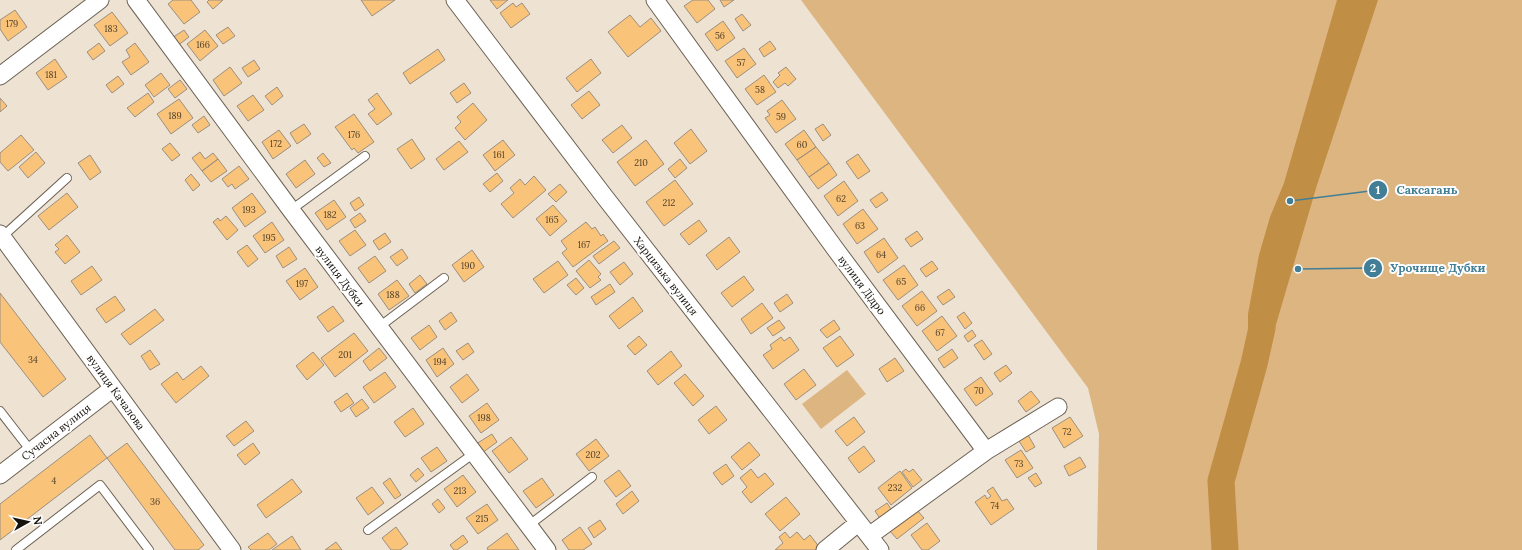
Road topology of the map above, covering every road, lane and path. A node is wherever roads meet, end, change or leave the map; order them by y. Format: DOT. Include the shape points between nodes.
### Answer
graph roads {
  1 [pos="100,0"];
  2 [pos="455,0"];
  3 [pos="654,0"];
  4 [pos="140,1"];
  5 [pos="0,76"];
  6 [pos="365,156"];
  7 [pos="66,178"];
  8 [pos="291,210"];
  9 [pos="1,236"];
  10 [pos="444,278"];
  11 [pos="379,327"];
  12 [pos="113,388"];
  13 [pos="1058,407"];
  14 [pos="0,411"];
  15 [pos="31,451"];
  16 [pos="986,451"];
  17 [pos="474,454"];
  18 [pos="0,475"];
  19 [pos="592,477"];
  20 [pos="858,524"];
  21 [pos="528,526"];
  22 [pos="368,530"];
  23 [pos="869,536"];
  24 [pos="228,549"];
  25 [pos="16,550"];
  26 [pos="149,550"];
  27 [pos="547,550"];
  28 [pos="825,550"];
  29 [pos="880,550"];
  1 -- 5 [label="street"];
  2 -- 20 [label="street, Харцизька вулиця"];
  3 -- 16 [label="street, вулиця Дідро"];
  4 -- 8 [label="street, вулиця Дубки"];
  6 -- 8 [label="lane"];
  7 -- 9 [label="lane"];
  8 -- 11 [label="street, вулиця Дубки"];
  9 -- 12 [label="street, вулиця Качалова"];
  10 -- 11 [label="lane"];
  11 -- 17 [label="street, вулиця Дубки"];
  12 -- 15 [label="street, Сучасна вулиця"];
  12 -- 24 [label="street, вулиця Качалова"];
  13 -- 16 [label="street"];
  14 -- 15 [label="lane"];
  15 -- 18 [label="street, Сучасна вулиця"];
  16 -- 23 [label="street"];
  17 -- 21 [label="street, вулиця Дубки"];
  17 -- 22 [label="lane"];
  19 -- 21 [label="lane"];
  20 -- 23 [label="street, Харцизька вулиця"];
  20 -- 28 [label="street"];
  21 -- 27 [label="street, вулиця Дубки"];
  23 -- 29 [label="street, Харцизька вулиця"];
  25 -- 26 [label="lane" via="100,485"];
}
